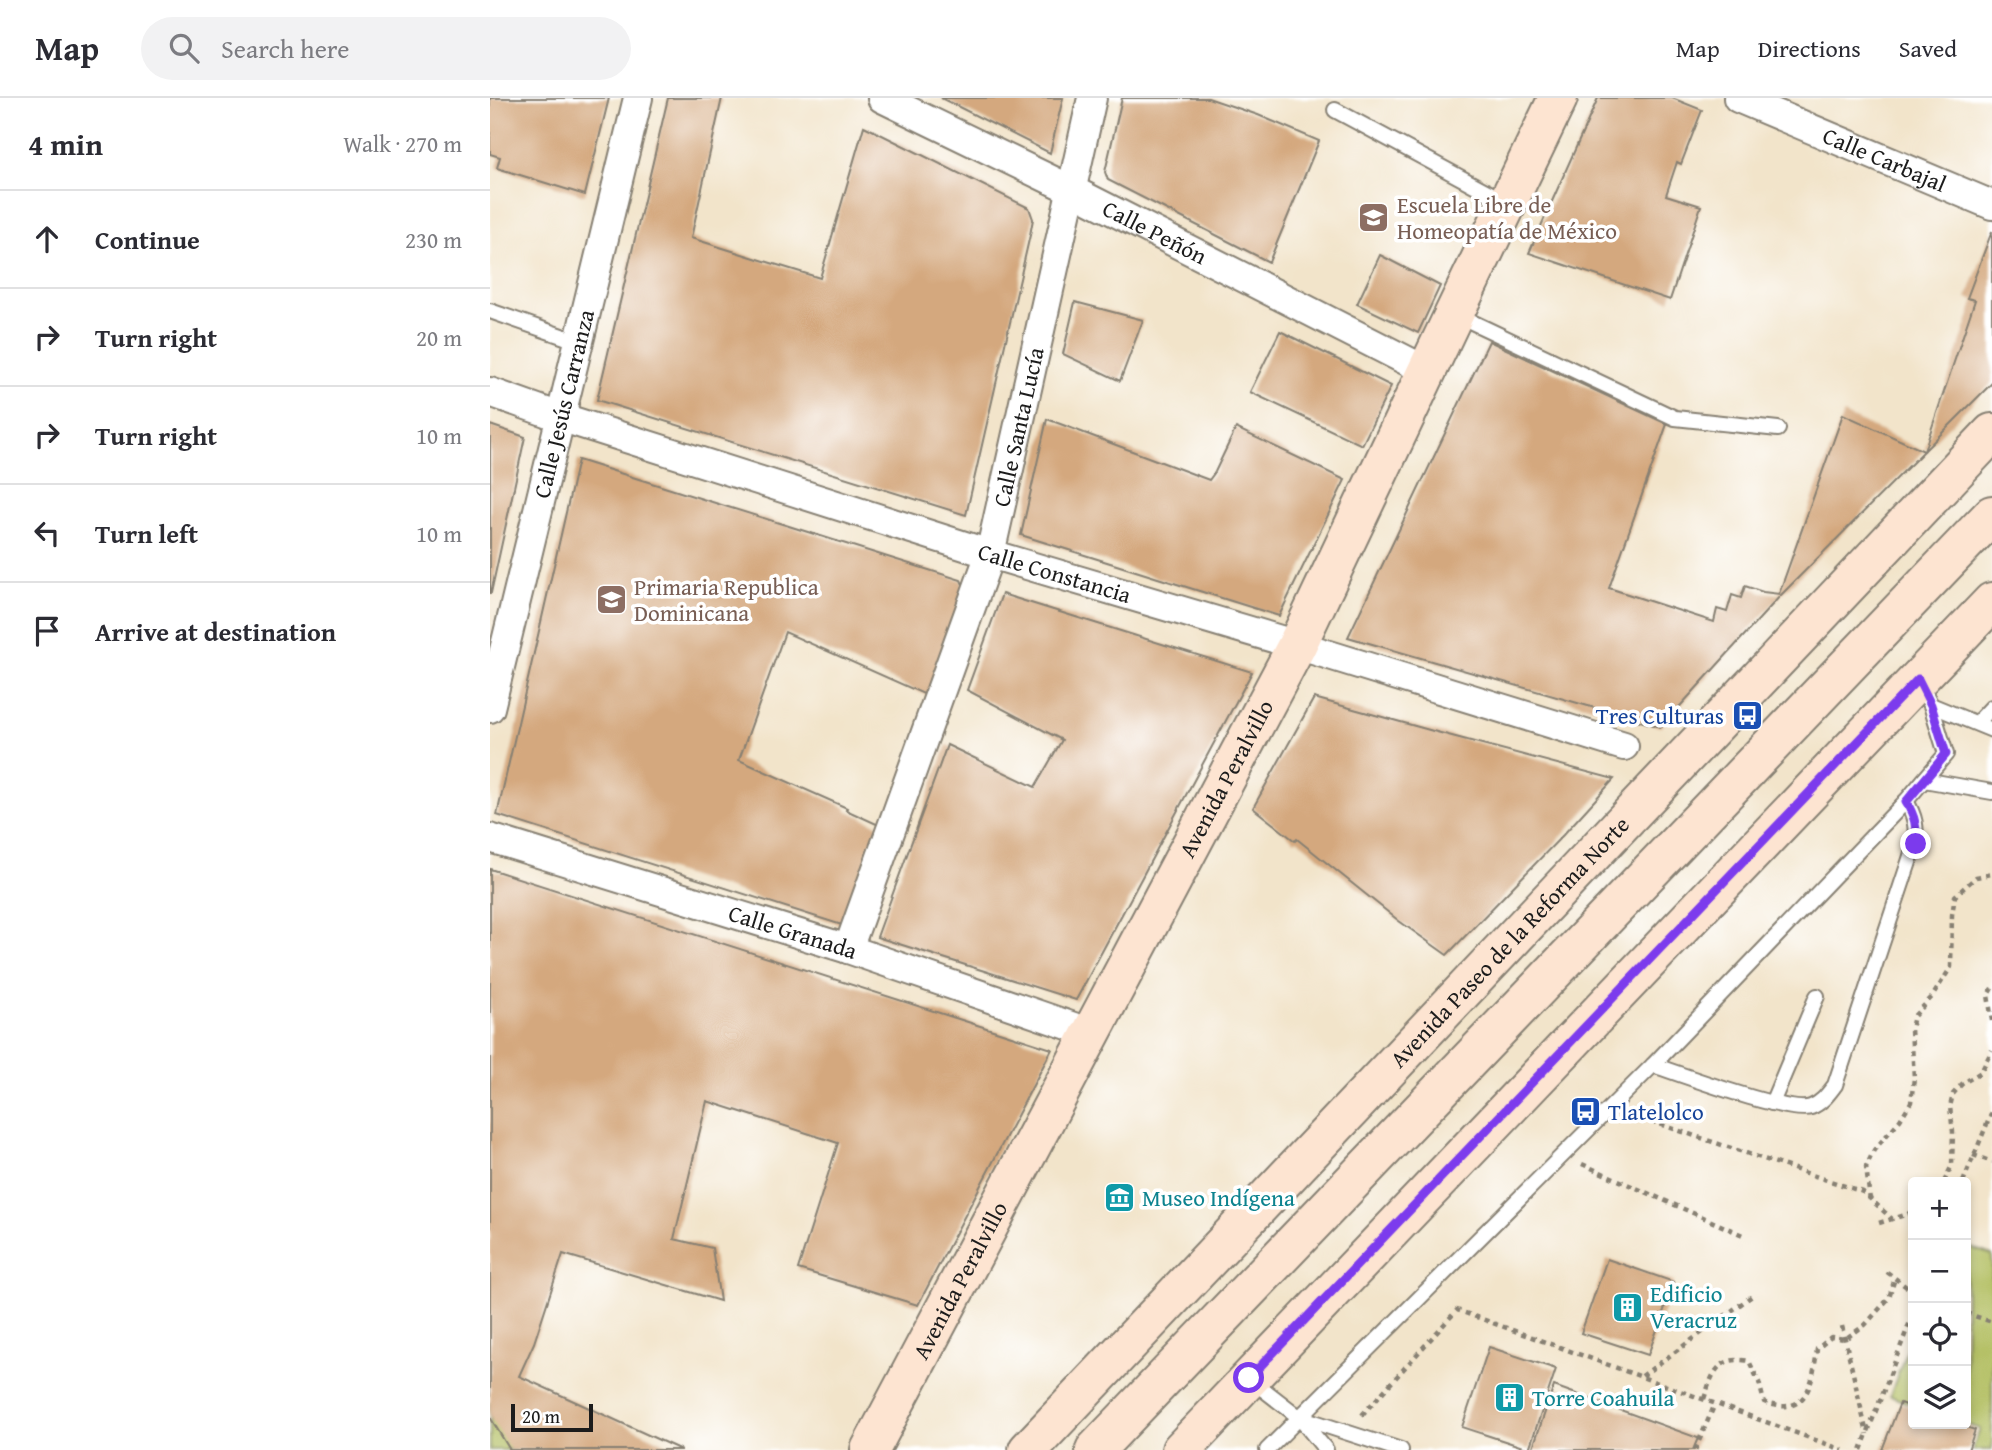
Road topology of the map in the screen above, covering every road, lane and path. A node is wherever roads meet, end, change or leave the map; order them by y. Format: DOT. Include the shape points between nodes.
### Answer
graph roads {
  1 [pos="638,98"];
  2 [pos="882,98"];
  3 [pos="1091,98"];
  4 [pos="1558,98"];
  5 [pos="1738,98"];
  6 [pos="1335,110"];
  7 [pos="1072,190"];
  8 [pos="1507,202"];
  9 [pos="1992,205"];
  10 [pos="490,312"];
  11 [pos="1454,314"];
  12 [pos="579,342"];
  13 [pos="1427,372"];
  14 [pos="490,393"];
  15 [pos="560,417"];
  16 [pos="1778,429"];
  17 [pos="1992,433"];
  18 [pos="1992,515"];
  19 [pos="990,554"];
  20 [pos="1992,602"];
  21 [pos="1297,645"];
  22 [pos="1925,692"];
  23 [pos="1992,707"];
  24 [pos="490,708"];
  25 [pos="1977,723"];
  26 [pos="1992,730"];
  27 [pos="1624,746"];
  28 [pos="1924,780"];
  29 [pos="1992,792"];
  30 [pos="1906,802"];
  31 [pos="490,838"];
  32 [pos="1992,874"];
  33 [pos="848,948"];
  34 [pos="1992,988"];
  35 [pos="1817,996"];
  36 [pos="1992,1021"];
  37 [pos="1091,1033"];
  38 [pos="1992,1050"];
  39 [pos="1653,1065"];
  40 [pos="1772,1103"];
  41 [pos="1609,1108"];
  42 [pos="1992,1112"];
  43 [pos="1562,1155"];
  44 [pos="1973,1155"];
  45 [pos="1992,1162"];
  46 [pos="1946,1177"];
  47 [pos="1965,1177"];
  48 [pos="1870,1200"];
  49 [pos="1908,1214"];
  50 [pos="1892,1219"];
  51 [pos="1878,1223"];
  52 [pos="1745,1236"];
  53 [pos="1887,1272"];
  54 [pos="1895,1278"];
  55 [pos="1908,1288"];
  56 [pos="1752,1296"];
  57 [pos="1971,1315"];
  58 [pos="1992,1322"];
  59 [pos="1842,1326"];
  60 [pos="1908,1327"];
  61 [pos="1845,1339"];
  62 [pos="1642,1377"];
  63 [pos="1249,1378"];
  64 [pos="1704,1399"];
  65 [pos="1715,1404"];
  66 [pos="1299,1417"];
  67 [pos="1347,1432"];
  68 [pos="1867,1435"];
  69 [pos="870,1450"];
  70 [pos="1028,1450"];
  71 [pos="1095,1450"];
  72 [pos="1181,1450"];
  73 [pos="1267,1450"];
  74 [pos="1326,1450"];
  75 [pos="1401,1450"];
  76 [pos="1695,1450"];
  77 [pos="1843,1450"];
  78 [pos="1861,1450"];
  1 -- 12 [label="street, Calle Jesús Carranza"];
  2 -- 7 [label="street, Calle Peñón"];
  3 -- 7 [label="street, Calle Santa Lucía"];
  4 -- 8 [label="street, Avenida Peralvillo"];
  5 -- 9 [label="street, Calle Carbajal"];
  6 -- 8 [label="lane"];
  7 -- 13 [label="street, Calle Peñón"];
  7 -- 19 [label="street, Calle Santa Lucía"];
  8 -- 11 [label="street, Avenida Peralvillo"];
  10 -- 12 [label="lane"];
  11 -- 13 [label="street, Avenida Peralvillo"];
  11 -- 16 [label="lane" via="1675,418"];
  12 -- 15 [label="street, Calle Jesús Carranza"];
  13 -- 21 [label="street, Avenida Peralvillo"];
  14 -- 15 [label="street, Calle Constancia"];
  15 -- 19 [label="street, Calle Constancia"];
  15 -- 24 [label="street, Calle Jesús Carranza"];
  17 -- 70 [label="street, Avenida Paseo de la Reforma Norte"];
  18 -- 71 [label="street"];
  19 -- 21 [label="street, Calle Constancia"];
  19 -- 33 [label="street, Calle Santa Lucía"];
  20 -- 22 [label="street"];
  21 -- 27 [label="street, Calle Constancia"];
  21 -- 37 [label="street, Avenida Peralvillo"];
  22 -- 25 [label="lane"];
  22 -- 28 [label="lane" via="1946,754"];
  22 -- 63 [label="street"];
  23 -- 25 [label="lane"];
  25 -- 26 [label="lane"];
  28 -- 29 [label="lane"];
  28 -- 30 [label="lane"];
  30 -- 39 [label="lane"];
  30 -- 40 [label="lane" via="1914,815 1916,844 1835,1085 1809,1108"];
  31 -- 33 [label="street, Calle Granada"];
  32 -- 48 [label="path" via="1976,877 1955,896 1951,967 1914,1016 1911,1102 1866,1167"];
  33 -- 37 [label="street, Calle Granada"];
  34 -- 36 [label="path" via="1988,995"];
  35 -- 40 [label="lane"];
  37 -- 69 [label="street, Avenida Peralvillo"];
  38 -- 46 [label="path" via="1981,1072 1953,1094 1952,1165"];
  39 -- 40 [label="lane"];
  39 -- 41 [label="lane"];
  41 -- 43 [label="lane"];
  41 -- 48 [label="path" via="1863,1192"];
  42 -- 44 [label="path"];
  43 -- 52 [label="path"];
  43 -- 66 [label="lane"];
  44 -- 45 [label="path"];
  44 -- 47 [label="path"];
  48 -- 50 [label="path"];
  49 -- 50 [label="path"];
  50 -- 51 [label="path"];
  53 -- 54 [label="path"];
  54 -- 55 [label="path"];
  54 -- 61 [label="path" via="1889,1298"];
  56 -- 62 [label="path"];
  57 -- 58 [label="path"];
  59 -- 61 [label="path"];
  60 -- 68 [label="path"];
  61 -- 64 [label="path" via="1831,1337 1817,1349 1805,1398 1794,1405 1765,1402 1749,1361 1738,1359 1724,1362 1712,1375"];
  61 -- 68 [label="path"];
  62 -- 64 [label="path"];
  62 -- 67 [label="path" via="1457,1310"];
  63 -- 66 [label="lane"];
  63 -- 72 [label="street"];
  64 -- 65 [label="path"];
  65 -- 76 [label="path"];
  65 -- 77 [label="path"];
  66 -- 67 [label="lane"];
  66 -- 73 [label="lane"];
  66 -- 74 [label="lane"];
  67 -- 75 [label="lane"];
  68 -- 78 [label="path"];
}
